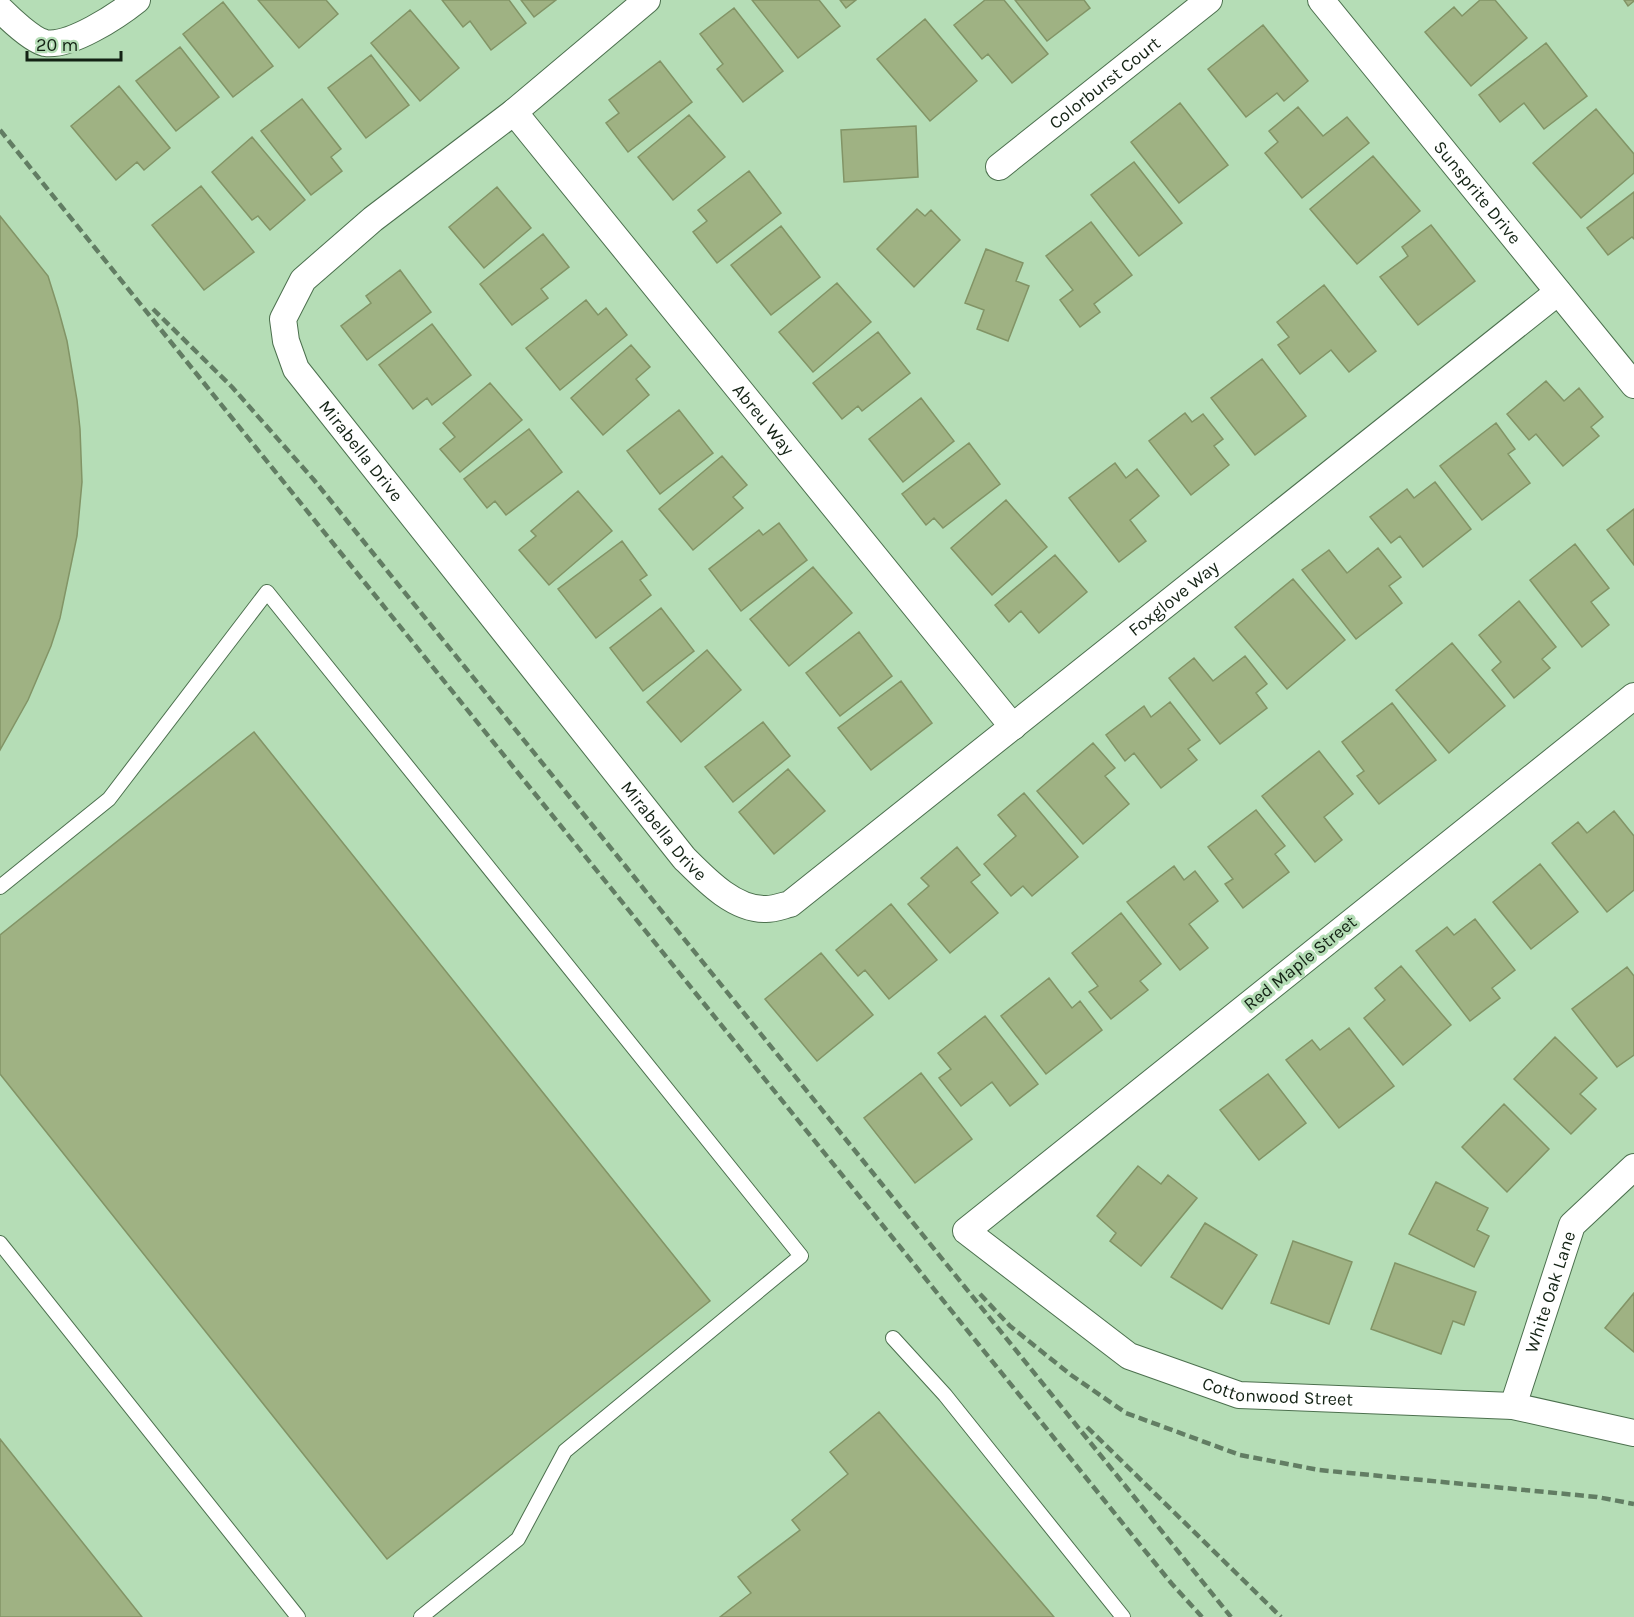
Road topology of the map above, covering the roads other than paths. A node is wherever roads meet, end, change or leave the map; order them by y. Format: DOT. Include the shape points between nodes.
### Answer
graph roads {
  1 [pos="136,0"];
  2 [pos="647,0"];
  3 [pos="1209,0"];
  4 [pos="1321,0"];
  5 [pos="0,9"];
  6 [pos="514,112"];
  7 [pos="999,167"];
  8 [pos="1558,292"];
  9 [pos="1634,385"];
  10 [pos="1634,696"];
  11 [pos="1013,727"];
  12 [pos="0,887"];
  13 [pos="790,904"];
  14 [pos="1634,1167"];
  15 [pos="966,1231"];
  16 [pos="0,1243"];
  17 [pos="893,1338"];
  18 [pos="1513,1406"];
  19 [pos="1634,1433"];
  20 [pos="298,1617"];
  21 [pos="421,1617"];
  22 [pos="1123,1617"];
  1 -- 5 [label="street" via="70,41 43,43"];
  2 -- 6 [label="street, Mirabella Drive"];
  3 -- 7 [label="street, Colorburst Court"];
  4 -- 8 [label="street, Sunsprite Drive"];
  6 -- 11 [label="street, Abreu Way"];
  6 -- 13 [label="street, Mirabella Drive" via="373,219 303,280 283,319 286,341 296,369 684,858 717,891 746,905 765,909"];
  8 -- 9 [label="street, Sunsprite Drive"];
  8 -- 11 [label="street, Foxglove Way"];
  10 -- 15 [label="street, Red Maple Street"];
  11 -- 13 [label="street, Foxglove Way"];
  12 -- 21 [label="lane" via="109,799 267,592 801,1256 565,1451 518,1539"];
  14 -- 18 [label="street, White Oak Lane" via="1572,1225"];
  15 -- 18 [label="street, Cottonwood Street" via="1129,1356 1239,1395"];
  16 -- 20 [label="lane"];
  17 -- 22 [label="lane" via="945,1395"];
  18 -- 19 [label="street, Cottonwood Street"];
}
